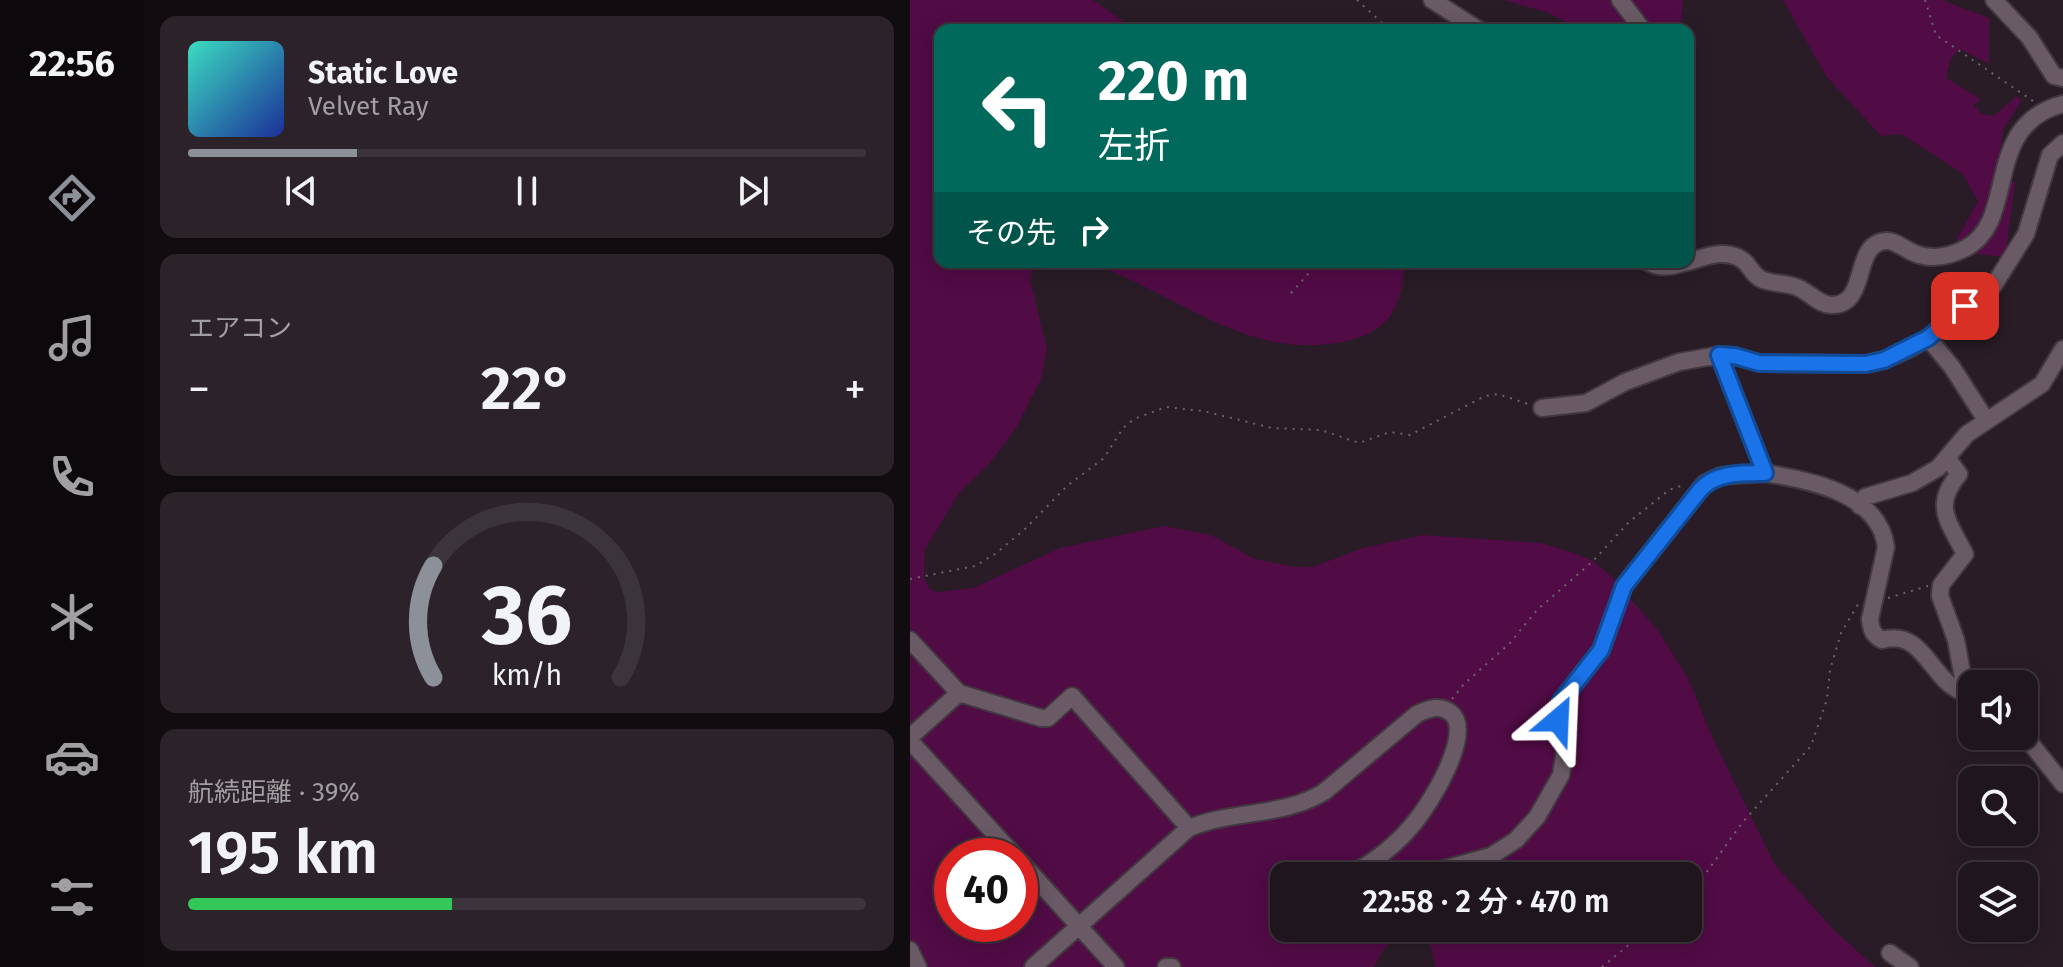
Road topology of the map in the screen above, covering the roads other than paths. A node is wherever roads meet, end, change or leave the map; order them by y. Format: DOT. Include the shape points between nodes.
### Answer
graph roads {
  1 [pos="1432,0"];
  2 [pos="1620,0"];
  3 [pos="1994,0"];
  4 [pos="1470,24"];
  5 [pos="1638,24"];
  6 [pos="2063,78"];
  7 [pos="2063,104"];
  8 [pos="2063,143"];
  9 [pos="1694,261"];
  10 [pos="1928,338"];
  11 [pos="2063,349"];
  12 [pos="1719,355"];
  13 [pos="1542,408"];
  14 [pos="1986,420"];
  15 [pos="1948,459"];
  16 [pos="1765,473"];
  17 [pos="1860,506"];
  18 [pos="910,640"];
  19 [pos="1962,670"];
  20 [pos="1958,688"];
  21 [pos="959,693"];
  22 [pos="910,739"];
  23 [pos="2036,750"];
  24 [pos="2063,784"];
  25 [pos="1189,828"];
  26 [pos="999,838"];
  27 [pos="1371,862"];
  28 [pos="1469,862"];
  29 [pos="1038,881"];
  30 [pos="1078,925"];
  31 [pos="910,950"];
  32 [pos="1890,953"];
  33 [pos="918,967"];
  34 [pos="1033,967"];
  35 [pos="1116,967"];
  36 [pos="1910,967"];
  1 -- 4 [label="street"];
  2 -- 5 [label="street"];
  3 -- 6 [label="street" via="2029,37 2054,76"];
  7 -- 9 [label="street" via="2044,109 2029,123 2005,159 1998,199 1978,239 1947,256 1930,258 1883,241 1867,253 1856,288 1841,303 1822,303 1798,288 1765,281 1732,255"];
  8 -- 10 [label="street" via="2050,155 2026,234 1994,285"];
  10 -- 12 [label="street" via="1866,364 1759,363"];
  10 -- 14 [label="street"];
  11 -- 14 [label="street" via="2042,384"];
  12 -- 13 [label="street" via="1656,368 1586,403"];
  12 -- 16 [label="street"];
  14 -- 15 [label="street"];
  15 -- 17 [label="street" via="1912,483 1865,497"];
  15 -- 19 [label="street" via="1959,474 1948,487 1947,522 1965,554 1941,585 1940,596"];
  16 -- 17 [label="street" via="1825,485"];
  16 -- 28 [label="street" via="1720,476 1705,483 1624,586 1601,650 1561,701 1561,775 1537,817 1516,840"];
  17 -- 20 [label="street" via="1885,536 1885,558 1869,598 1871,629 1882,640 1912,642"];
  18 -- 21 [label="street"];
  21 -- 22 [label="street"];
  21 -- 25 [label="street" via="1041,718 1048,718 1072,696"];
  22 -- 26 [label="street"];
  23 -- 24 [label="street"];
  25 -- 27 [label="street" via="1307,802 1417,714 1443,709 1458,727 1439,786 1417,819"];
  25 -- 30 [label="street"];
  29 -- 30 [label="street"];
  30 -- 34 [label="street"];
  30 -- 35 [label="street"];
  31 -- 33 [label="street"];
  32 -- 36 [label="street"];
}
